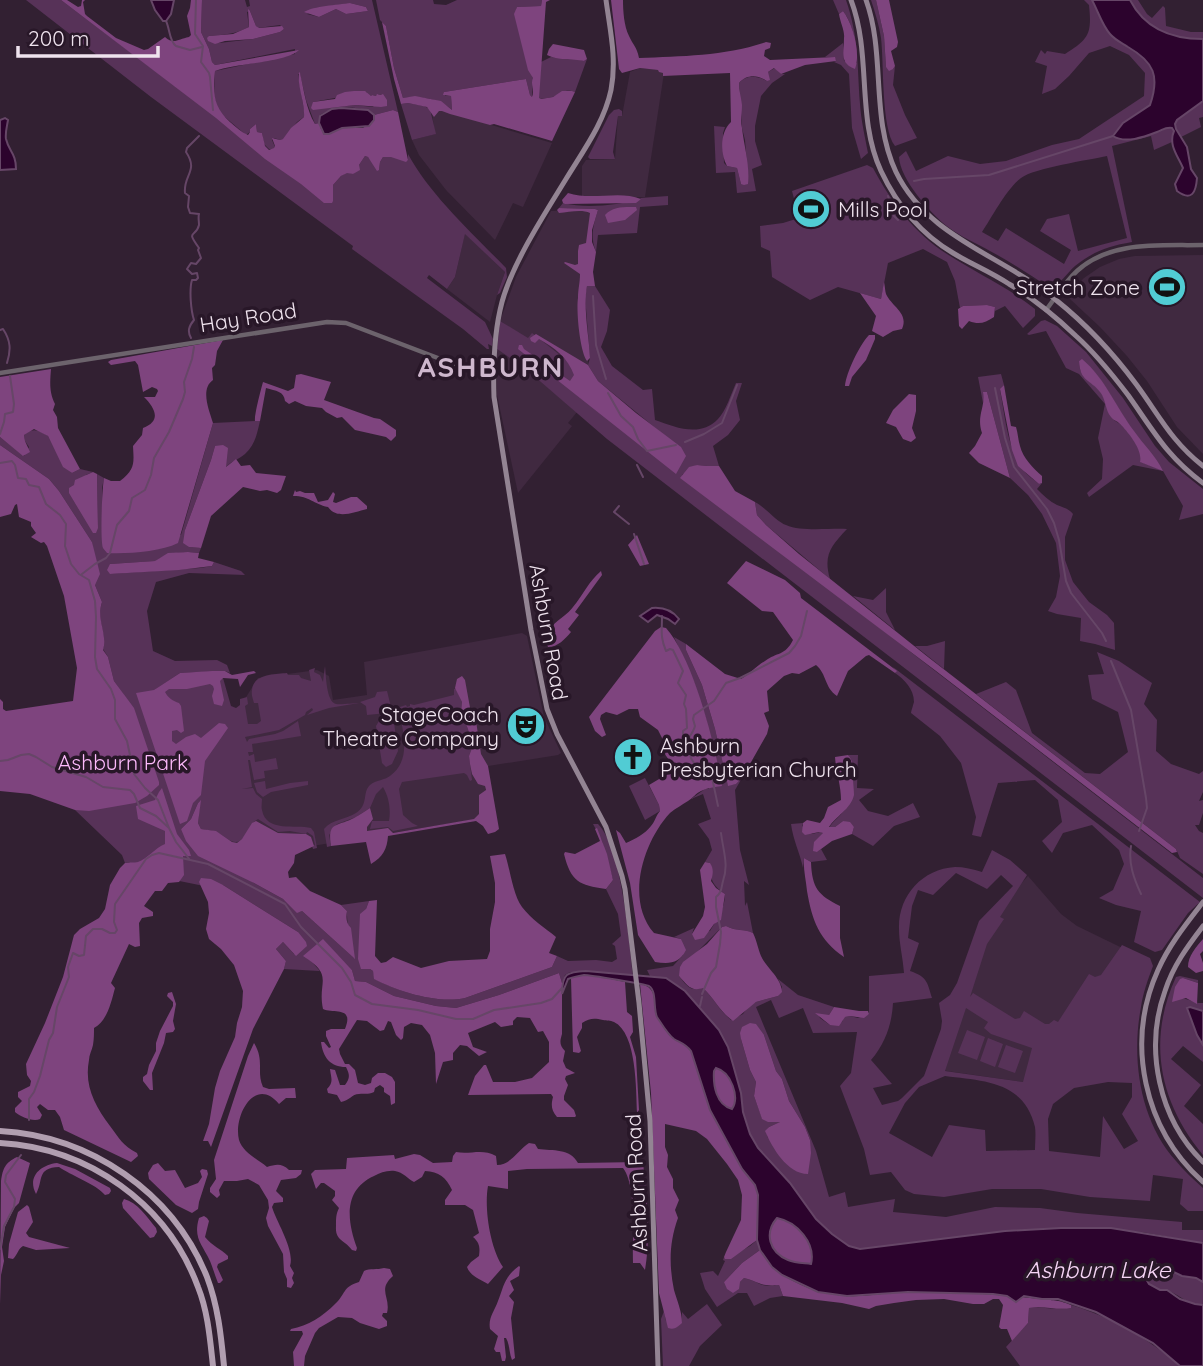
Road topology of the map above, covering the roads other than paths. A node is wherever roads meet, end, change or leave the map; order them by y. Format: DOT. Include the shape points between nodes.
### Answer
graph roads {
  1 [pos="606,0"];
  2 [pos="851,0"];
  3 [pos="866,0"];
  4 [pos="1203,245"];
  5 [pos="1055,299"];
  6 [pos="1046,310"];
  7 [pos="0,373"];
  8 [pos="494,379"];
  9 [pos="1203,466"];
  10 [pos="1203,483"];
  11 [pos="1203,902"];
  12 [pos="1203,926"];
  13 [pos="0,1131"];
  14 [pos="0,1143"];
  15 [pos="1203,1162"];
  16 [pos="1203,1182"];
  17 [pos="213,1366"];
  18 [pos="225,1366"];
  19 [pos="658,1366"];
  1 -- 8 [label="main road, Ashburn Road" via="614,52 607,102 505,292"];
  2 -- 6 [label="main road" via="863,52 870,139 889,187 928,235"];
  3 -- 5 [label="main road" via="876,39 883,133 903,184 930,218 947,231"];
  4 -- 5 [label="street" via="1140,247 1107,254 1076,272"];
  5 -- 6 [label="street"];
  5 -- 9 [label="main road" via="1100,340 1171,436"];
  6 -- 10 [label="main road" via="1099,359 1163,447"];
  7 -- 8 [label="street, Hay Road" via="327,322 346,323"];
  8 -- 19 [label="main road, Ashburn Road" via="495,411 544,696 553,724 597,807 625,890 650,1121"];
  11 -- 16 [label="main road" via="1157,971 1141,1039 1147,1090 1159,1123 1174,1151"];
  12 -- 15 [label="main road" via="1167,984 1156,1051 1171,1116"];
  13 -- 18 [label="main road" via="46,1137 86,1151 132,1178 160,1204 183,1232 207,1278"];
  14 -- 17 [label="main road" via="47,1149 82,1162 117,1182 150,1210 174,1239 194,1277 207,1318"];
}
